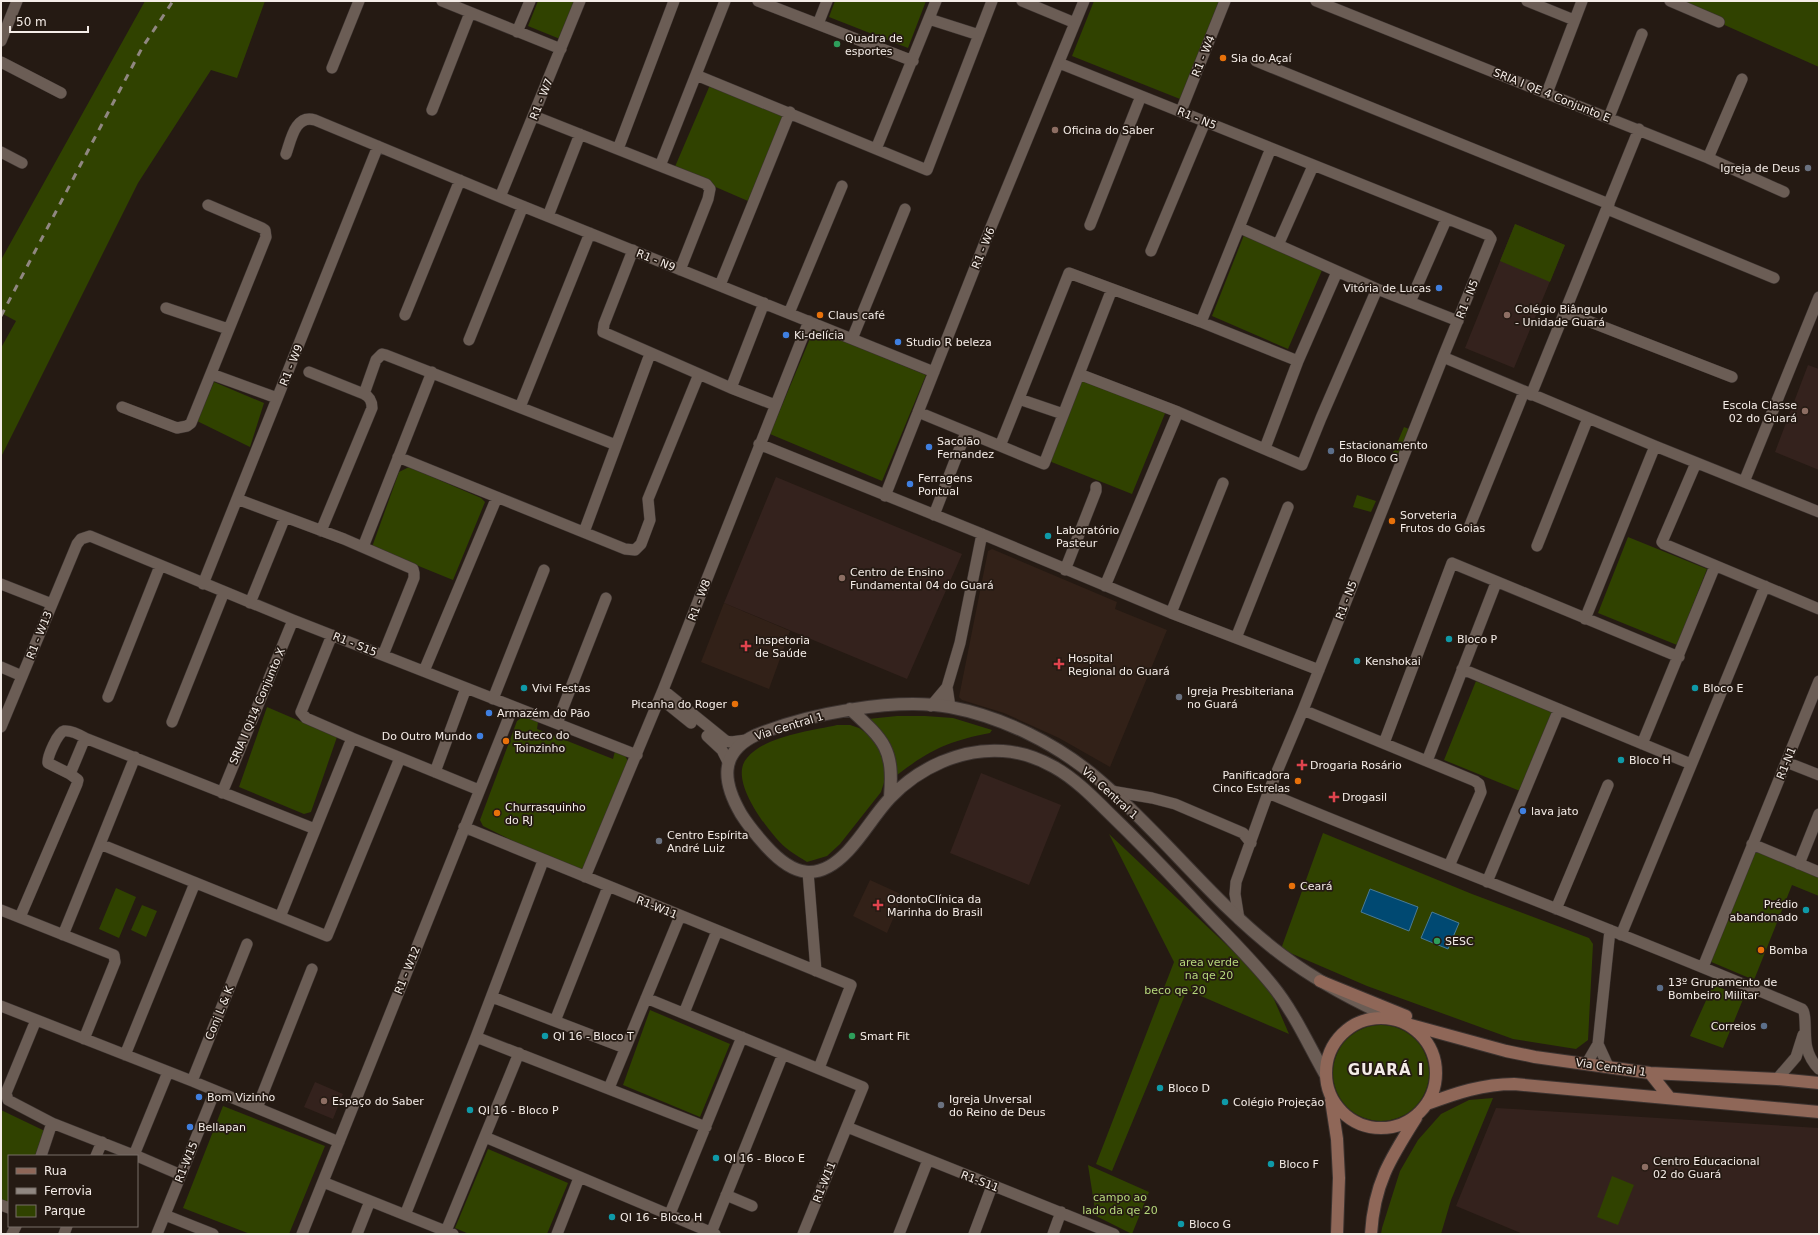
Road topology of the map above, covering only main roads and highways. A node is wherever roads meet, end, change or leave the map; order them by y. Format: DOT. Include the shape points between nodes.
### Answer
graph roads {
  1 [pos="1320,981"];
  2 [pos="1407,1024"];
  3 [pos="1471,1042"];
  4 [pos="1650,1073"];
  5 [pos="1819,1083"];
  6 [pos="1330,1094"];
  7 [pos="1669,1097"];
  8 [pos="1427,1104"];
  9 [pos="1819,1112"];
  10 [pos="1417,1115"];
  11 [pos="1337,1234"];
  12 [pos="1371,1234"];
  1 -- 3 [label="main road" via="1405,1016 1455,1031"];
  2 -- 3 [label="main road, Via Central 1"];
  2 -- 6 [label="main road" via="1392,1018 1372,1018 1354,1024 1338,1037 1328,1054 1325,1074"];
  2 -- 8 [label="main road" via="1421,1035 1432,1050 1435,1062 1435,1087"];
  3 -- 4 [label="main road, Via Central 1" via="1535,1057"];
  4 -- 5 [label="main road, Via Central 1"];
  4 -- 7 [label="main road"];
  6 -- 10 [label="main road" via="1339,1109 1353,1120 1369,1127 1386,1128 1403,1124"];
  6 -- 11 [label="main road" via="1337,1140 1339,1178"];
  7 -- 8 [label="main road" via="1501,1084 1459,1092"];
  7 -- 9 [label="main road"];
  8 -- 10 [label="main road"];
  10 -- 12 [label="main road" via="1389,1160 1382,1178 1373,1210"];
}
